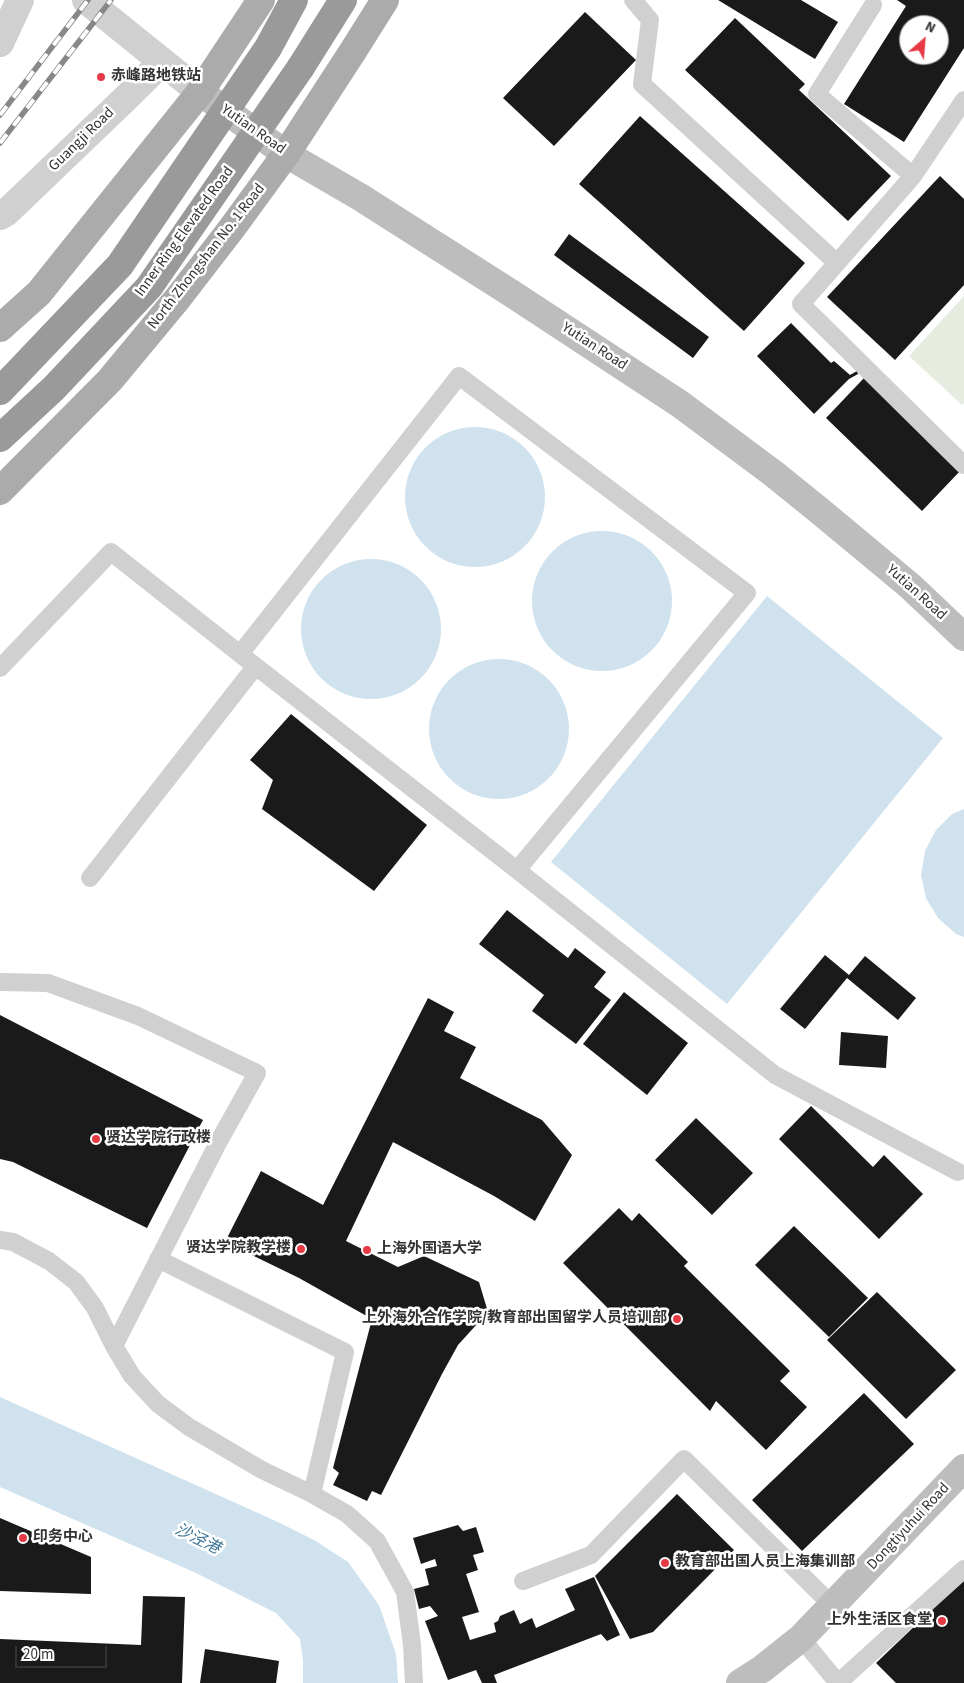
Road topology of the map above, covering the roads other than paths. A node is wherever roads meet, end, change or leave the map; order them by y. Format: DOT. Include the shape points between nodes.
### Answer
graph roads {
  1 [pos="20,0"];
  2 [pos="86,0"];
  3 [pos="260,0"];
  4 [pos="294,0"];
  5 [pos="342,0"];
  6 [pos="385,0"];
  7 [pos="633,0"];
  8 [pos="873,5"];
  9 [pos="0,43"];
  10 [pos="162,62"];
  11 [pos="200,92"];
  12 [pos="964,100"];
  13 [pos="286,154"];
  14 [pos="913,176"];
  15 [pos="0,216"];
  16 [pos="837,263"];
  17 [pos="0,328"];
  18 [pos="0,391"];
  19 [pos="0,438"];
  20 [pos="964,465"];
  21 [pos="3,489"];
  22 [pos="964,637"];
  23 [pos="240,654"];
  24 [pos="255,667"];
  25 [pos="0,668"];
  26 [pos="517,870"];
  27 [pos="90,878"];
  28 [pos="0,982"];
  29 [pos="962,1172"];
  30 [pos="0,1240"];
  31 [pos="158,1259"];
  32 [pos="114,1346"];
  33 [pos="964,1468"];
  34 [pos="312,1494"];
  35 [pos="964,1569"];
  36 [pos="523,1581"];
  37 [pos="833,1606"];
  38 [pos="801,1638"];
  39 [pos="414,1683"];
  40 [pos="740,1683"];
  41 [pos="838,1683"];
  1 -- 9 [label="street"];
  2 -- 10 [label="street"];
  3 -- 11 [label="main road"];
  4 -- 18 [label="highway, bridge" via="268,48 120,265"];
  5 -- 19 [label="highway, Inner Ring Elevated Road, bridge" via="301,67 149,287 54,388"];
  6 -- 13 [label="main road, North Zhongshan No. 1 Road"];
  7 -- 16 [label="lane" via="650,20 642,84"];
  8 -- 14 [label="lane" via="818,94"];
  10 -- 11 [label="street"];
  10 -- 15 [label="street, Guangji Road"];
  11 -- 13 [label="street, Yutian Road"];
  11 -- 17 [label="main road" via="39,293"];
  12 -- 14 [label="lane"];
  13 -- 21 [label="main road, North Zhongshan No. 1 Road" via="178,298 110,380"];
  13 -- 22 [label="street, Yutian Road" via="360,197 680,404 821,512 910,586"];
  14 -- 16 [label="lane"];
  16 -- 20 [label="lane" via="801,304"];
  23 -- 24 [label="lane"];
  23 -- 25 [label="lane" via="111,552"];
  23 -- 26 [label="lane" via="459,376 747,592"];
  24 -- 26 [label="lane"];
  24 -- 27 [label="lane"];
  26 -- 29 [label="lane" via="775,1075"];
  28 -- 31 [label="lane" via="48,983 138,1016 257,1073"];
  30 -- 32 [label="lane" via="13,1242 49,1261 76,1282 95,1308"];
  31 -- 32 [label="lane"];
  31 -- 34 [label="lane" via="344,1352"];
  32 -- 34 [label="lane" via="132,1376 158,1404 189,1427 262,1470"];
  33 -- 37 [label="street, Dongtiyuhui Road"];
  34 -- 39 [label="lane" via="347,1514 377,1540 405,1592"];
  35 -- 41 [label="lane"];
  36 -- 37 [label="lane" via="591,1555 684,1459"];
  37 -- 38 [label="street, Dongtiyuhui Road"];
  38 -- 40 [label="street, Dongtiyuhui Road"];
  38 -- 41 [label="lane"];
}
